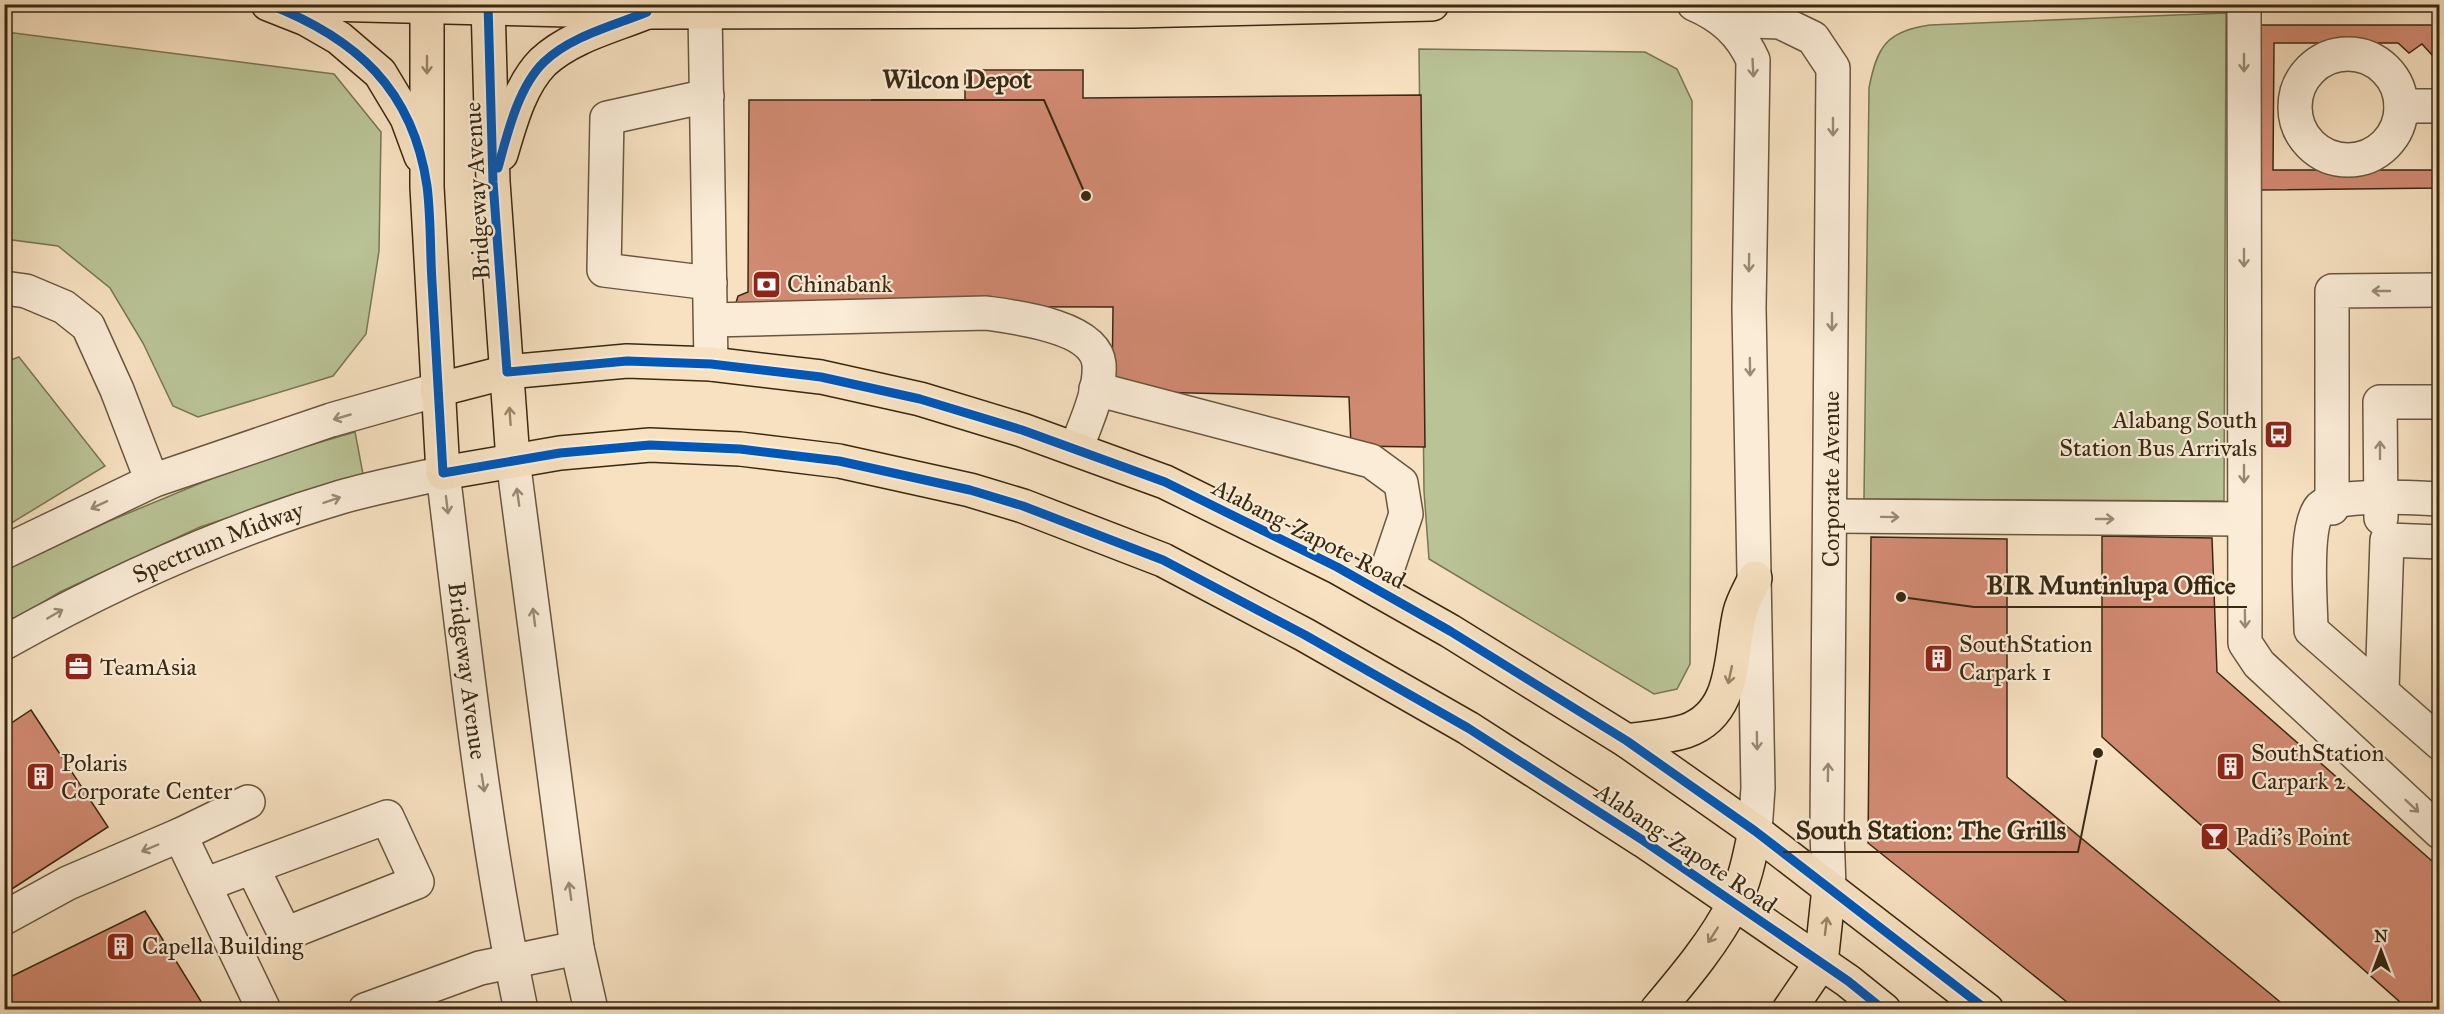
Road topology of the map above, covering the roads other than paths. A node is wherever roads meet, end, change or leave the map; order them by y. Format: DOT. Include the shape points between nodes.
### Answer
graph roads {
  1 [pos="268,4"];
  2 [pos="323,4"];
  3 [pos="1432,4"];
  4 [pos="1694,4"];
  5 [pos="2244,4"];
  6 [pos="427,6"];
  7 [pos="488,6"];
  8 [pos="647,12"];
  9 [pos="705,12"];
  10 [pos="1723,20"];
  11 [pos="707,96"];
  12 [pos="2401,106"];
  13 [pos="2439,106"];
  14 [pos="494,182"];
  15 [pos="427,187"];
  16 [pos="710,283"];
  17 [pos="4,288"];
  18 [pos="2439,290"];
  19 [pos="711,320"];
  20 [pos="711,364"];
  21 [pos="507,372"];
  22 [pos="1096,389"];
  23 [pos="437,390"];
  24 [pos="2439,402"];
  25 [pos="1076,449"];
  26 [pos="513,460"];
  27 [pos="443,473"];
  28 [pos="152,481"];
  29 [pos="2439,499"];
  30 [pos="2329,505"];
  31 [pos="1832,516"];
  32 [pos="2244,519"];
  33 [pos="2383,519"];
  34 [pos="2439,521"];
  35 [pos="2439,542"];
  36 [pos="4,552"];
  37 [pos="1755,578"];
  38 [pos="1380,591"];
  39 [pos="4,643"];
  40 [pos="2382,690"];
  41 [pos="1627,741"];
  42 [pos="2439,743"];
  43 [pos="248,802"];
  44 [pos="1755,831"];
  45 [pos="2439,832"];
  46 [pos="180,835"];
  47 [pos="252,867"];
  48 [pos="204,885"];
  49 [pos="1829,888"];
  50 [pos="1734,904"];
  51 [pos="4,918"];
  52 [pos="577,948"];
  53 [pos="511,962"];
  54 [pos="1821,963"];
  55 [pos="264,1010"];
  56 [pos="365,1010"];
  57 [pos="521,1010"];
  58 [pos="591,1010"];
  59 [pos="1657,1010"];
  60 [pos="1789,1010"];
  61 [pos="1884,1010"];
  62 [pos="1987,1010"];
  1 -- 15 [label="main road" via="339,38 380,73 410,126"];
  2 -- 6 [label="main road"];
  3 -- 9 [label="main road" via="1121,11"];
  4 -- 10 [label="street, Corporate Avenue"];
  5 -- 32 [label="street, one-way"];
  6 -- 7 [label="main road"];
  6 -- 15 [label="main road, Bridgeway Avenue, one-way"];
  7 -- 8 [label="main road"];
  7 -- 14 [label="main road, Bridgeway Avenue"];
  8 -- 9 [label="main road"];
  8 -- 14 [label="main road" via="571,42 542,63 512,118"];
  9 -- 11 [label="street"];
  10 -- 31 [label="street, Corporate Avenue, one-way" via="1780,22 1813,38 1833,68"];
  10 -- 37 [label="street, Corporate Avenue, one-way" via="1736,31 1753,60 1749,308"];
  11 -- 16 [label="street"];
  11 -- 16 [label="street" via="607,118 604,270"];
  12 -- 13 [label="street"];
  14 -- 21 [label="main road, Bridgeway Avenue"];
  15 -- 23 [label="main road, Bridgeway Avenue"];
  16 -- 19 [label="street"];
  17 -- 28 [label="street" via="26,291 64,307 87,326"];
  18 -- 30 [label="street, one-way" via="2332,291"];
  19 -- 20 [label="street"];
  19 -- 22 [label="street" via="986,313 1023,318 1078,337 1099,363"];
  20 -- 21 [label="main road, Alabang-Zapote Road" via="627,361"];
  20 -- 25 [label="main road, Alabang-Zapote Road" via="821,377 920,399"];
  21 -- 23 [label="main road, Alabang-Zapote Road"];
  26 -- 21 [label="main road, Bridgeway Avenue, one-way"];
  22 -- 25 [label="street"];
  22 -- 38 [label="street" via="1371,461 1394,477 1401,483 1406,514"];
  23 -- 27 [label="main road, Bridgeway Avenue"];
  23 -- 28 [label="street, one-way" via="332,420"];
  33 -- 24 [label="street, one-way" via="2380,402"];
  25 -- 38 [label="main road, Alabang-Zapote Road" via="1165,482"];
  26 -- 27 [label="main road, Alabang-Zapote Road"];
  26 -- 50 [label="main road, Alabang-Zapote Road" via="650,445 740,449 839,461 1023,506 1163,560 1316,641 1478,734"];
  52 -- 26 [label="street, Bridgeway Avenue, one-way"];
  39 -- 27 [label="street, Spectrum Midway, one-way" via="74,603 188,551 341,497"];
  27 -- 53 [label="street, Bridgeway Avenue, one-way" via="470,704"];
  28 -- 36 [label="street, one-way"];
  29 -- 33 [label="street"];
  30 -- 33 [label="street"];
  30 -- 40 [label="street" via="2311,527 2311,630"];
  31 -- 32 [label="street, one-way"];
  49 -- 31 [label="street, Corporate Avenue, one-way"];
  32 -- 45 [label="street, one-way" via="2245,643 2259,664"];
  33 -- 34 [label="street"];
  33 -- 35 [label="street"];
  33 -- 40 [label="street"];
  37 -- 41 [label="main road, one-way" via="1741,610 1724,698 1708,717 1687,730"];
  37 -- 44 [label="street, Corporate Avenue, one-way"];
  38 -- 41 [label="main road, Alabang-Zapote Road"];
  40 -- 42 [label="street"];
  41 -- 44 [label="main road, Alabang-Zapote Road"];
  43 -- 46 [label="street"];
  44 -- 49 [label="main road, Alabang-Zapote Road"];
  44 -- 50 [label="main road, Corporate Avenue"];
  46 -- 48 [label="street"];
  46 -- 51 [label="street, one-way" via="68,883"];
  47 -- 47 [label="street" via="387,817 417,882 285,933"];
  47 -- 48 [label="street"];
  48 -- 55 [label="street"];
  54 -- 49 [label="main road, Corporate Avenue, one-way"];
  49 -- 62 [label="main road, Alabang-Zapote Road"];
  50 -- 54 [label="main road, Alabang-Zapote Road"];
  50 -- 59 [label="main road, Corporate Avenue, one-way" via="1693,966"];
  52 -- 53 [label="street"];
  52 -- 58 [label="street, Bridgeway Avenue"];
  53 -- 56 [label="street" via="480,968"];
  53 -- 57 [label="street, Bridgeway Avenue"];
  54 -- 60 [label="main road, Corporate Avenue"];
  54 -- 61 [label="main road, Alabang-Zapote Road"];
}
